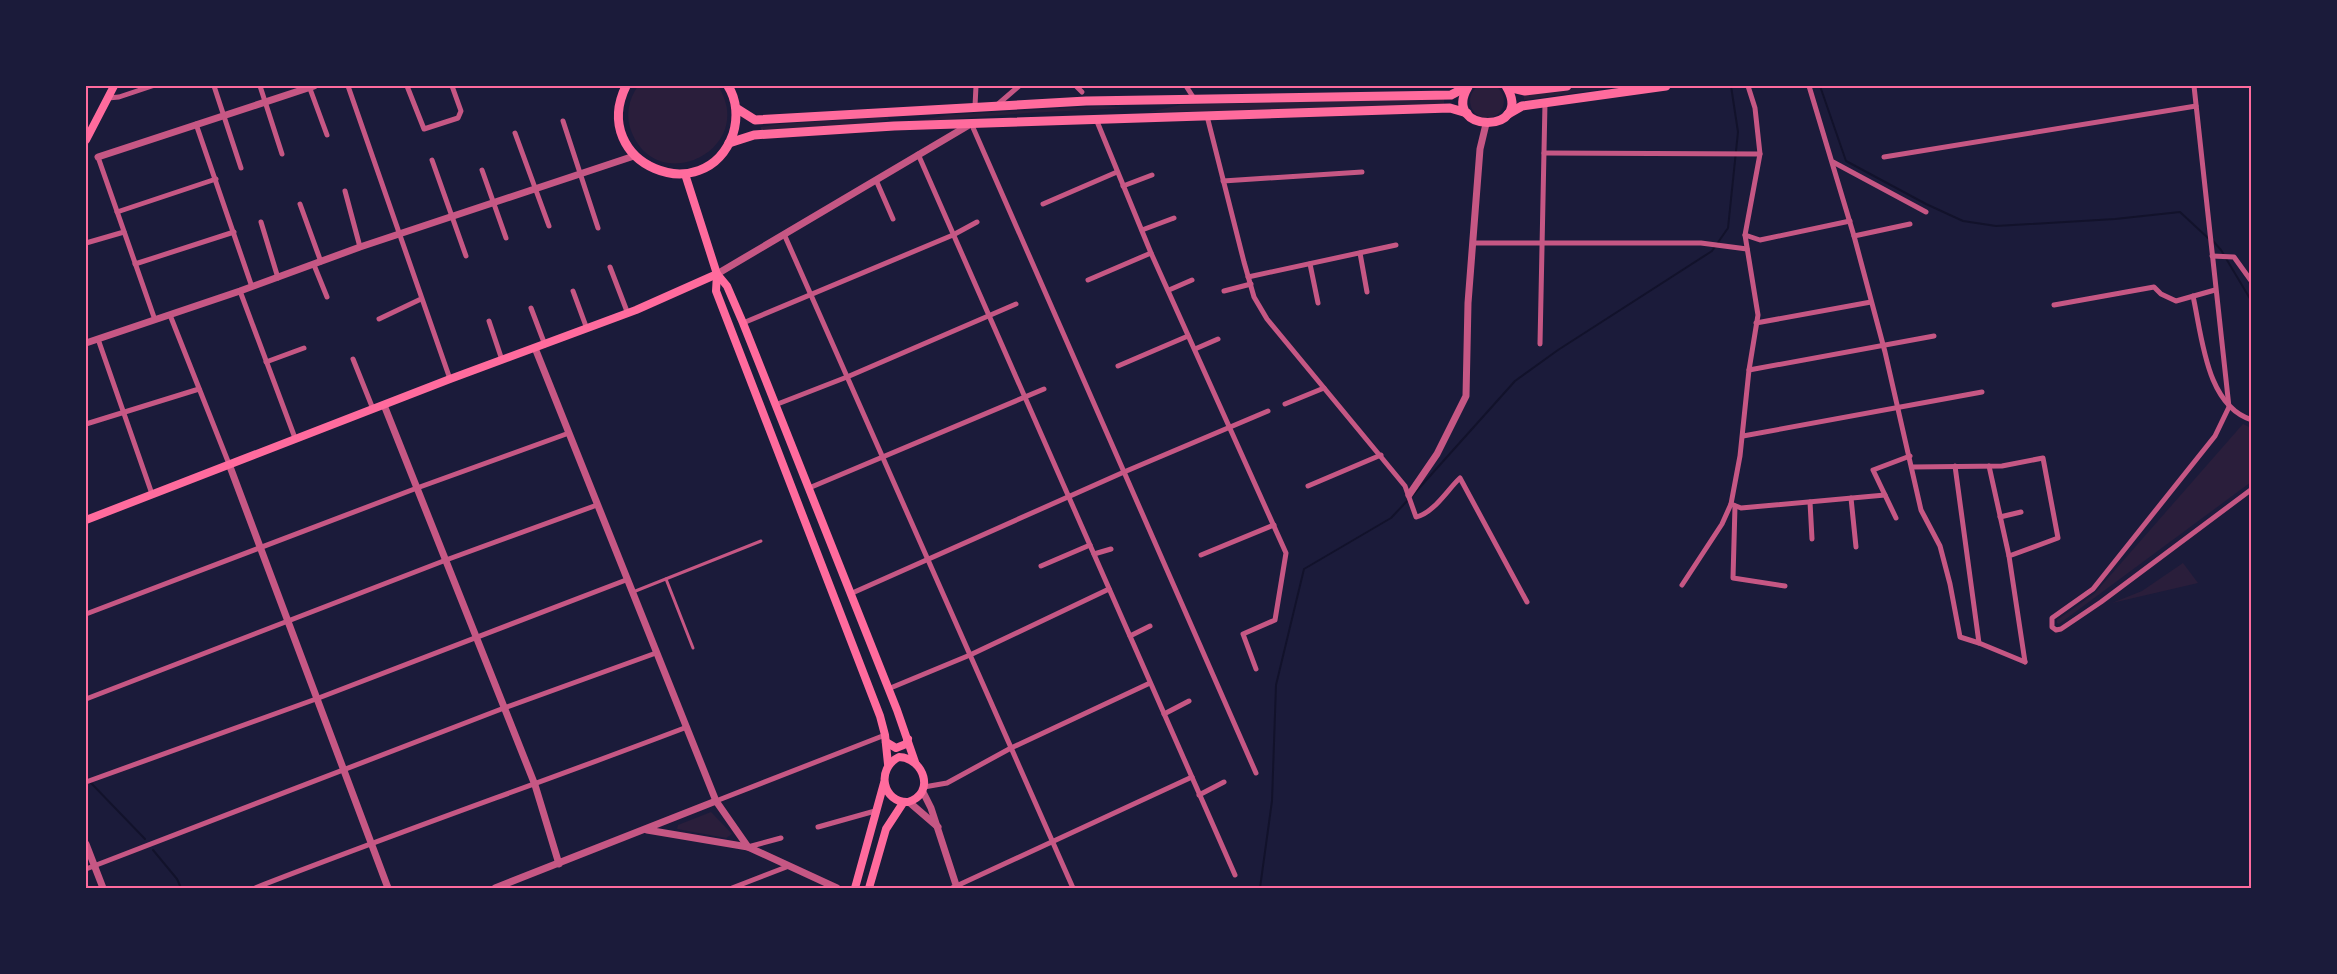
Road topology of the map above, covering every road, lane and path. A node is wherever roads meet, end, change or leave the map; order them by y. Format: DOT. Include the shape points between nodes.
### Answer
graph roads {
  1 [pos="114,86"];
  2 [pos="152,86"];
  3 [pos="214,86"];
  4 [pos="260,86"];
  5 [pos="311,86"];
  6 [pos="348,86"];
  7 [pos="407,86"];
  8 [pos="452,86"];
  9 [pos="624,86"];
  10 [pos="728,86"];
  11 [pos="976,86"];
  12 [pos="1018,86"];
  13 [pos="1076,86"];
  14 [pos="1186,86"];
  15 [pos="1469,86"];
  16 [pos="1507,86"];
  17 [pos="1567,86"];
  18 [pos="1666,86"];
  19 [pos="1748,86"];
  20 [pos="1809,86"];
  21 [pos="2194,86"];
  22 [pos="1547,87"];
  23 [pos="1083,92"];
  24 [pos="108,98"];
  25 [pos="1137,100"];
  26 [pos="1195,100"];
  27 [pos="265,102"];
  28 [pos="1545,104"];
  29 [pos="997,105"];
  30 [pos="975,106"];
  31 [pos="2196,106"];
  32 [pos="736,108"];
  33 [pos="907,111"];
  34 [pos="894,112"];
  35 [pos="1467,113"];
  36 [pos="1508,114"];
  37 [pos="224,115"];
  38 [pos="1207,116"];
  39 [pos="1138,117"];
  40 [pos="1096,119"];
  41 [pos="563,121"];
  42 [pos="971,123"];
  43 [pos="196,124"];
  44 [pos="1486,124"];
  45 [pos="894,126"];
  46 [pos="908,126"];
  47 [pos="515,132"];
  48 [pos="327,135"];
  49 [pos="86,140"];
  50 [pos="729,143"];
  51 [pos="1545,153"];
  52 [pos="282,154"];
  53 [pos="918,154"];
  54 [pos="1760,154"];
  55 [pos="634,156"];
  56 [pos="98,157"];
  57 [pos="1884,157"];
  58 [pos="432,160"];
  59 [pos="1833,162"];
  60 [pos="241,168"];
  61 [pos="482,170"];
  62 [pos="1117,172"];
  63 [pos="1362,172"];
  64 [pos="580,174"];
  65 [pos="685,174"];
  66 [pos="1152,175"];
  67 [pos="216,179"];
  68 [pos="876,180"];
  69 [pos="1224,181"];
  70 [pos="1123,186"];
  71 [pos="536,189"];
  72 [pos="345,191"];
  73 [pos="300,204"];
  74 [pos="493,204"];
  75 [pos="1043,204"];
  76 [pos="117,212"];
  77 [pos="1926,212"];
  78 [pos="452,218"];
  79 [pos="1174,218"];
  80 [pos="893,219"];
  81 [pos="1850,221"];
  82 [pos="261,222"];
  83 [pos="976,222"];
  84 [pos="1910,224"];
  85 [pos="549,226"];
  86 [pos="598,228"];
  87 [pos="1142,230"];
  88 [pos="124,232"];
  89 [pos="234,232"];
  90 [pos="784,234"];
  91 [pos="400,235"];
  92 [pos="953,235"];
  93 [pos="1745,235"];
  94 [pos="1854,236"];
  95 [pos="506,238"];
  96 [pos="86,243"];
  97 [pos="1474,243"];
  98 [pos="1541,243"];
  99 [pos="1396,246"];
  100 [pos="360,247"];
  101 [pos="1747,249"];
  102 [pos="1151,253"];
  103 [pos="1360,253"];
  104 [pos="2212,255"];
  105 [pos="466,256"];
  106 [pos="135,264"];
  107 [pos="318,264"];
  108 [pos="1310,264"];
  109 [pos="610,267"];
  110 [pos="717,274"];
  111 [pos="1248,277"];
  112 [pos="278,278"];
  113 [pos="1088,280"];
  114 [pos="1192,280"];
  115 [pos="2252,282"];
  116 [pos="1251,284"];
  117 [pos="252,287"];
  118 [pos="1169,290"];
  119 [pos="2215,290"];
  120 [pos="240,291"];
  121 [pos="573,291"];
  122 [pos="1224,291"];
  123 [pos="1367,292"];
  124 [pos="811,295"];
  125 [pos="2193,296"];
  126 [pos="327,297"];
  127 [pos="421,299"];
  128 [pos="1871,302"];
  129 [pos="1318,303"];
  130 [pos="1016,304"];
  131 [pos="2054,305"];
  132 [pos="531,308"];
  133 [pos="628,314"];
  134 [pos="170,315"];
  135 [pos="989,316"];
  136 [pos="379,319"];
  137 [pos="155,320"];
  138 [pos="489,321"];
  139 [pos="743,323"];
  140 [pos="1756,323"];
  141 [pos="587,329"];
  142 [pos="1188,336"];
  143 [pos="1934,336"];
  144 [pos="98,339"];
  145 [pos="1218,339"];
  146 [pos="86,343"];
  147 [pos="1540,344"];
  148 [pos="545,345"];
  149 [pos="1883,347"];
  150 [pos="304,348"];
  151 [pos="535,348"];
  152 [pos="1195,349"];
  153 [pos="353,359"];
  154 [pos="502,360"];
  155 [pos="266,362"];
  156 [pos="1118,366"];
  157 [pos="1749,370"];
  158 [pos="847,377"];
  159 [pos="450,379"];
  160 [pos="1044,388"];
  161 [pos="1324,388"];
  162 [pos="199,389"];
  163 [pos="1982,392"];
  164 [pos="1024,396"];
  165 [pos="1285,404"];
  166 [pos="384,405"];
  167 [pos="775,405"];
  168 [pos="1898,406"];
  169 [pos="2229,406"];
  170 [pos="373,409"];
  171 [pos="1268,411"];
  172 [pos="124,413"];
  173 [pos="2252,420"];
  174 [pos="86,424"];
  175 [pos="1229,429"];
  176 [pos="569,433"];
  177 [pos="1743,436"];
  178 [pos="295,438"];
  179 [pos="1381,455"];
  180 [pos="882,456"];
  181 [pos="1910,456"];
  182 [pos="229,464"];
  183 [pos="1955,466"];
  184 [pos="1989,466"];
  185 [pos="1912,467"];
  186 [pos="1124,472"];
  187 [pos="1308,486"];
  188 [pos="417,488"];
  189 [pos="809,488"];
  190 [pos="2252,489"];
  191 [pos="152,494"];
  192 [pos="1409,495"];
  193 [pos="1885,495"];
  194 [pos="1069,498"];
  195 [pos="1851,498"];
  196 [pos="1810,502"];
  197 [pos="597,505"];
  198 [pos="1733,505"];
  199 [pos="2021,512"];
  200 [pos="2000,517"];
  201 [pos="1896,518"];
  202 [pos="86,520"];
  203 [pos="1274,525"];
  204 [pos="1812,539"];
  205 [pos="761,541"];
  206 [pos="1090,546"];
  207 [pos="1856,547"];
  208 [pos="260,548"];
  209 [pos="1111,549"];
  210 [pos="1094,555"];
  211 [pos="1202,555"];
  212 [pos="2009,556"];
  213 [pos="928,559"];
  214 [pos="446,561"];
  215 [pos="1041,566"];
  216 [pos="666,579"];
  217 [pos="626,580"];
  218 [pos="1682,585"];
  219 [pos="1785,586"];
  220 [pos="1109,589"];
  221 [pos="632,593"];
  222 [pos="850,594"];
  223 [pos="1527,602"];
  224 [pos="86,614"];
  225 [pos="288,622"];
  226 [pos="1150,626"];
  227 [pos="1130,636"];
  228 [pos="476,637"];
  229 [pos="1979,643"];
  230 [pos="693,648"];
  231 [pos="656,653"];
  232 [pos="970,655"];
  233 [pos="1256,669"];
  234 [pos="1150,683"];
  235 [pos="888,689"];
  236 [pos="86,699"];
  237 [pos="316,699"];
  238 [pos="1190,700"];
  239 [pos="504,708"];
  240 [pos="1164,714"];
  241 [pos="687,728"];
  242 [pos="886,738"];
  243 [pos="908,739"];
  244 [pos="1011,748"];
  245 [pos="915,762"];
  246 [pos="888,764"];
  247 [pos="343,770"];
  248 [pos="1256,773"];
  249 [pos="1192,777"];
  250 [pos="86,782"];
  251 [pos="1224,782"];
  252 [pos="884,783"];
  253 [pos="535,785"];
  254 [pos="923,790"];
  255 [pos="1199,795"];
  256 [pos="716,801"];
  257 [pos="906,802"];
  258 [pos="875,811"];
  259 [pos="938,826"];
  260 [pos="818,827"];
  261 [pos="647,830"];
  262 [pos="781,838"];
  263 [pos="1052,840"];
  264 [pos="370,843"];
  265 [pos="86,844"];
  266 [pos="748,847"];
  267 [pos="559,864"];
  268 [pos="95,866"];
  269 [pos="789,866"];
  270 [pos="86,869"];
  271 [pos="1235,875"];
  272 [pos="103,888"];
  273 [pos="255,888"];
  274 [pos="388,888"];
  275 [pos="495,888"];
  276 [pos="732,888"];
  277 [pos="837,888"];
  278 [pos="855,888"];
  279 [pos="869,888"];
  280 [pos="955,888"];
  281 [pos="1073,888"];
  1 -- 24 [label="main road"];
  2 -- 24 [label="street"];
  3 -- 37 [label="street"];
  4 -- 27 [label="street"];
  5 -- 27 [label="street"];
  5 -- 48 [label="street"];
  6 -- 91 [label="street"];
  7 -- 8 [label="street" via="424,129 458,118 461,111"];
  9 -- 55 [label="main road" via="618,123 623,141"];
  10 -- 32 [label="main road"];
  11 -- 30 [label="street"];
  12 -- 29 [label="street"];
  13 -- 23 [label="street"];
  14 -- 26 [label="street"];
  15 -- 26 [label="main road" via="1451,95"];
  15 -- 35 [label="main road" via="1463,98"];
  16 -- 22 [label="main road" via="1525,91"];
  16 -- 36 [label="main road" via="1512,103"];
  17 -- 22 [label="main road"];
  18 -- 28 [label="main road"];
  19 -- 54 [label="street" via="1755,108"];
  20 -- 59 [label="street"];
  21 -- 31 [label="street"];
  24 -- 49 [label="main road"];
  25 -- 26 [label="main road"];
  25 -- 29 [label="main road"];
  25 -- 39 [label="main road"];
  27 -- 37 [label="street"];
  27 -- 52 [label="street"];
  28 -- 36 [label="main road" via="1522,106"];
  28 -- 51 [label="street"];
  29 -- 30 [label="main road"];
  30 -- 33 [label="main road"];
  31 -- 57 [label="street"];
  31 -- 104 [label="street"];
  32 -- 34 [label="main road" via="755,120"];
  32 -- 50 [label="main road"];
  33 -- 34 [label="main road"];
  33 -- 46 [label="main road"];
  34 -- 45 [label="main road"];
  35 -- 38 [label="main road" via="1450,108"];
  35 -- 44 [label="main road"];
  36 -- 44 [label="main road" via="1499,122"];
  37 -- 43 [label="street"];
  37 -- 60 [label="street"];
  38 -- 39 [label="main road"];
  38 -- 69 [label="street"];
  39 -- 40 [label="main road"];
  40 -- 42 [label="main road"];
  40 -- 62 [label="street"];
  41 -- 64 [label="street"];
  42 -- 46 [label="main road"];
  42 -- 53 [label="street"];
  42 -- 186 [label="street"];
  43 -- 56 [label="street"];
  43 -- 67 [label="street"];
  44 -- 97 [label="street" via="1480,149"];
  45 -- 46 [label="main road"];
  45 -- 50 [label="main road" via="754,135"];
  47 -- 71 [label="street"];
  50 -- 65 [label="main road" via="718,158"];
  51 -- 54 [label="street"];
  51 -- 98 [label="street"];
  53 -- 68 [label="street"];
  53 -- 92 [label="street"];
  54 -- 93 [label="street"];
  55 -- 64 [label="street"];
  55 -- 65 [label="main road" via="649,167"];
  56 -- 76 [label="street"];
  58 -- 78 [label="street"];
  59 -- 77 [label="street"];
  59 -- 81 [label="street"];
  61 -- 74 [label="street"];
  62 -- 70 [label="street"];
  62 -- 75 [label="street"];
  63 -- 69 [label="street"];
  64 -- 71 [label="street"];
  64 -- 86 [label="street"];
  65 -- 110 [label="main road"];
  66 -- 70 [label="street"];
  67 -- 76 [label="street"];
  67 -- 89 [label="street"];
  68 -- 80 [label="street"];
  68 -- 90 [label="street"];
  69 -- 111 [label="street"];
  70 -- 87 [label="street"];
  71 -- 74 [label="street"];
  71 -- 85 [label="street"];
  72 -- 100 [label="street"];
  73 -- 107 [label="street"];
  74 -- 78 [label="street"];
  74 -- 95 [label="street"];
  76 -- 88 [label="street"];
  78 -- 91 [label="street"];
  78 -- 105 [label="street"];
  79 -- 87 [label="street"];
  81 -- 93 [label="street" via="1760,240"];
  81 -- 94 [label="street"];
  82 -- 112 [label="street"];
  83 -- 92 [label="street"];
  84 -- 94 [label="street"];
  87 -- 102 [label="street"];
  88 -- 96 [label="street"];
  88 -- 106 [label="street"];
  89 -- 106 [label="street"];
  89 -- 117 [label="street"];
  90 -- 110 [label="street"];
  90 -- 124 [label="street"];
  91 -- 100 [label="street"];
  91 -- 127 [label="street"];
  92 -- 124 [label="street"];
  92 -- 135 [label="street"];
  93 -- 101 [label="street"];
  94 -- 128 [label="street"];
  97 -- 98 [label="street"];
  97 -- 192 [label="street" via="1466,396 1437,454"];
  98 -- 101 [label="street" via="1701,243"];
  98 -- 147 [label="street"];
  99 -- 103 [label="street"];
  100 -- 107 [label="street"];
  101 -- 140 [label="street" via="1754,281"];
  102 -- 113 [label="street"];
  102 -- 118 [label="street"];
  103 -- 108 [label="street"];
  103 -- 123 [label="street"];
  104 -- 115 [label="street" via="2235,257"];
  104 -- 119 [label="street"];
  106 -- 137 [label="street"];
  107 -- 112 [label="street"];
  107 -- 126 [label="street"];
  108 -- 111 [label="street"];
  108 -- 129 [label="street"];
  109 -- 133 [label="street"];
  110 -- 133 [label="main road"];
  110 -- 139 [label="main road" via="727,286"];
  110 -- 242 [label="main road" via="716,291"];
  111 -- 116 [label="street"];
  112 -- 117 [label="street"];
  114 -- 118 [label="street"];
  116 -- 122 [label="street"];
  116 -- 161 [label="street" via="1267,320"];
  117 -- 120 [label="street"];
  118 -- 142 [label="street"];
  119 -- 125 [label="street"];
  119 -- 169 [label="street"];
  120 -- 134 [label="street"];
  120 -- 155 [label="street"];
  121 -- 141 [label="street"];
  124 -- 139 [label="street"];
  124 -- 158 [label="street"];
  125 -- 131 [label="street" via="2176,301 2154,287"];
  125 -- 169 [label="street" via="2211,379"];
  127 -- 136 [label="street"];
  127 -- 159 [label="street"];
  128 -- 140 [label="street"];
  128 -- 149 [label="street"];
  130 -- 135 [label="street"];
  132 -- 148 [label="street"];
  133 -- 141 [label="main road"];
  134 -- 137 [label="street"];
  134 -- 162 [label="street"];
  135 -- 158 [label="street"];
  135 -- 164 [label="street"];
  137 -- 144 [label="street"];
  138 -- 154 [label="street"];
  139 -- 167 [label="main road"];
  140 -- 157 [label="street"];
  141 -- 148 [label="main road"];
  142 -- 152 [label="street"];
  142 -- 156 [label="street"];
  143 -- 149 [label="street"];
  144 -- 146 [label="street"];
  144 -- 172 [label="street"];
  145 -- 152 [label="street"];
  148 -- 151 [label="main road"];
  149 -- 157 [label="street"];
  149 -- 168 [label="street"];
  150 -- 155 [label="street"];
  151 -- 154 [label="main road"];
  151 -- 176 [label="street"];
  152 -- 175 [label="street"];
  153 -- 170 [label="street"];
  154 -- 159 [label="main road"];
  155 -- 178 [label="street"];
  157 -- 177 [label="street"];
  158 -- 167 [label="street"];
  158 -- 180 [label="street"];
  159 -- 166 [label="main road"];
  160 -- 164 [label="street"];
  161 -- 165 [label="street"];
  161 -- 179 [label="street"];
  162 -- 172 [label="street"];
  162 -- 182 [label="street"];
  163 -- 168 [label="street"];
  164 -- 180 [label="street"];
  164 -- 194 [label="street"];
  166 -- 170 [label="main road"];
  166 -- 188 [label="street"];
  167 -- 189 [label="main road"];
  168 -- 177 [label="street"];
  168 -- 181 [label="street"];
  169 -- 173 [label="street"];
  169 -- 190 [label="street" via="2215,436 2093,589 2052,618 2052,627 2061,629 2101,602"];
  170 -- 178 [label="main road"];
  171 -- 175 [label="street"];
  172 -- 174 [label="street"];
  172 -- 191 [label="street"];
  175 -- 186 [label="street"];
  175 -- 203 [label="street"];
  176 -- 188 [label="street"];
  176 -- 197 [label="street"];
  177 -- 198 [label="street"];
  178 -- 182 [label="main road"];
  179 -- 187 [label="street"];
  179 -- 192 [label="street"];
  180 -- 189 [label="street"];
  180 -- 213 [label="street"];
  181 -- 185 [label="street"];
  181 -- 193 [label="street" via="1874,470"];
  182 -- 191 [label="main road"];
  182 -- 208 [label="street"];
  183 -- 184 [label="street"];
  183 -- 185 [label="street"];
  183 -- 229 [label="street"];
  184 -- 200 [label="street"];
  184 -- 212 [label="street" via="2043,458 2046,464 2058,538"];
  185 -- 229 [label="street" via="1921,510 1940,546 1960,637"];
  186 -- 194 [label="street"];
  186 -- 248 [label="street"];
  188 -- 208 [label="street"];
  188 -- 214 [label="street"];
  189 -- 222 [label="main road"];
  191 -- 202 [label="main road"];
  192 -- 223 [label="street" via="1416,517 1423,515 1460,478"];
  193 -- 195 [label="street"];
  193 -- 201 [label="street"];
  194 -- 206 [label="street"];
  194 -- 213 [label="street"];
  195 -- 196 [label="street"];
  195 -- 207 [label="street"];
  196 -- 198 [label="street" via="1741,508"];
  196 -- 204 [label="street"];
  197 -- 214 [label="street"];
  197 -- 217 [label="street"];
  198 -- 218 [label="street"];
  198 -- 219 [label="street" via="1733,578"];
  199 -- 200 [label="street"];
  200 -- 212 [label="street"];
  203 -- 211 [label="street"];
  203 -- 233 [label="street" via="1286,553 1275,620 1243,634"];
  205 -- 216 [label="lane"];
  206 -- 210 [label="street"];
  206 -- 215 [label="street"];
  208 -- 224 [label="street"];
  208 -- 225 [label="street"];
  209 -- 210 [label="street"];
  210 -- 220 [label="street"];
  212 -- 229 [label="street" via="2025,662"];
  213 -- 222 [label="street"];
  213 -- 232 [label="street"];
  214 -- 225 [label="street"];
  214 -- 228 [label="street"];
  216 -- 221 [label="lane"];
  216 -- 230 [label="lane"];
  217 -- 221 [label="street"];
  217 -- 228 [label="street"];
  220 -- 227 [label="street"];
  220 -- 232 [label="street"];
  221 -- 231 [label="street"];
  222 -- 235 [label="main road"];
  225 -- 236 [label="street"];
  225 -- 237 [label="street"];
  226 -- 227 [label="street"];
  227 -- 234 [label="street"];
  228 -- 237 [label="street"];
  228 -- 239 [label="street"];
  231 -- 239 [label="street"];
  231 -- 241 [label="street"];
  232 -- 235 [label="street"];
  232 -- 244 [label="street"];
  234 -- 240 [label="street"];
  234 -- 244 [label="street"];
  235 -- 243 [label="main road"];
  237 -- 247 [label="street"];
  237 -- 250 [label="street"];
  238 -- 240 [label="street"];
  239 -- 247 [label="street"];
  239 -- 253 [label="street"];
  240 -- 249 [label="street"];
  241 -- 253 [label="street"];
  241 -- 256 [label="street"];
  242 -- 243 [label="main road" via="896,748"];
  242 -- 246 [label="main road"];
  242 -- 256 [label="street"];
  243 -- 245 [label="main road"];
  244 -- 254 [label="street" via="946,783"];
  244 -- 263 [label="street"];
  245 -- 246 [label="main road" via="898,758"];
  245 -- 254 [label="main road" via="922,775"];
  246 -- 252 [label="main road"];
  247 -- 264 [label="street"];
  247 -- 268 [label="street"];
  249 -- 255 [label="street"];
  249 -- 263 [label="street"];
  251 -- 255 [label="street"];
  252 -- 257 [label="main road" via="890,793"];
  252 -- 258 [label="main road"];
  253 -- 264 [label="street"];
  253 -- 267 [label="street"];
  254 -- 257 [label="main road" via="920,797"];
  254 -- 259 [label="street"];
  255 -- 271 [label="street"];
  256 -- 261 [label="street"];
  256 -- 266 [label="street"];
  257 -- 259 [label="street"];
  257 -- 279 [label="main road" via="886,829"];
  258 -- 260 [label="street"];
  258 -- 278 [label="main road"];
  259 -- 280 [label="street"];
  261 -- 266 [label="street"];
  261 -- 267 [label="street"];
  262 -- 266 [label="street"];
  263 -- 280 [label="street"];
  263 -- 281 [label="street"];
  264 -- 273 [label="street"];
  264 -- 274 [label="street"];
  265 -- 268 [label="street"];
  266 -- 269 [label="street"];
  267 -- 275 [label="street"];
  268 -- 270 [label="street"];
  268 -- 272 [label="street"];
  269 -- 276 [label="street"];
  269 -- 277 [label="street"];
}
